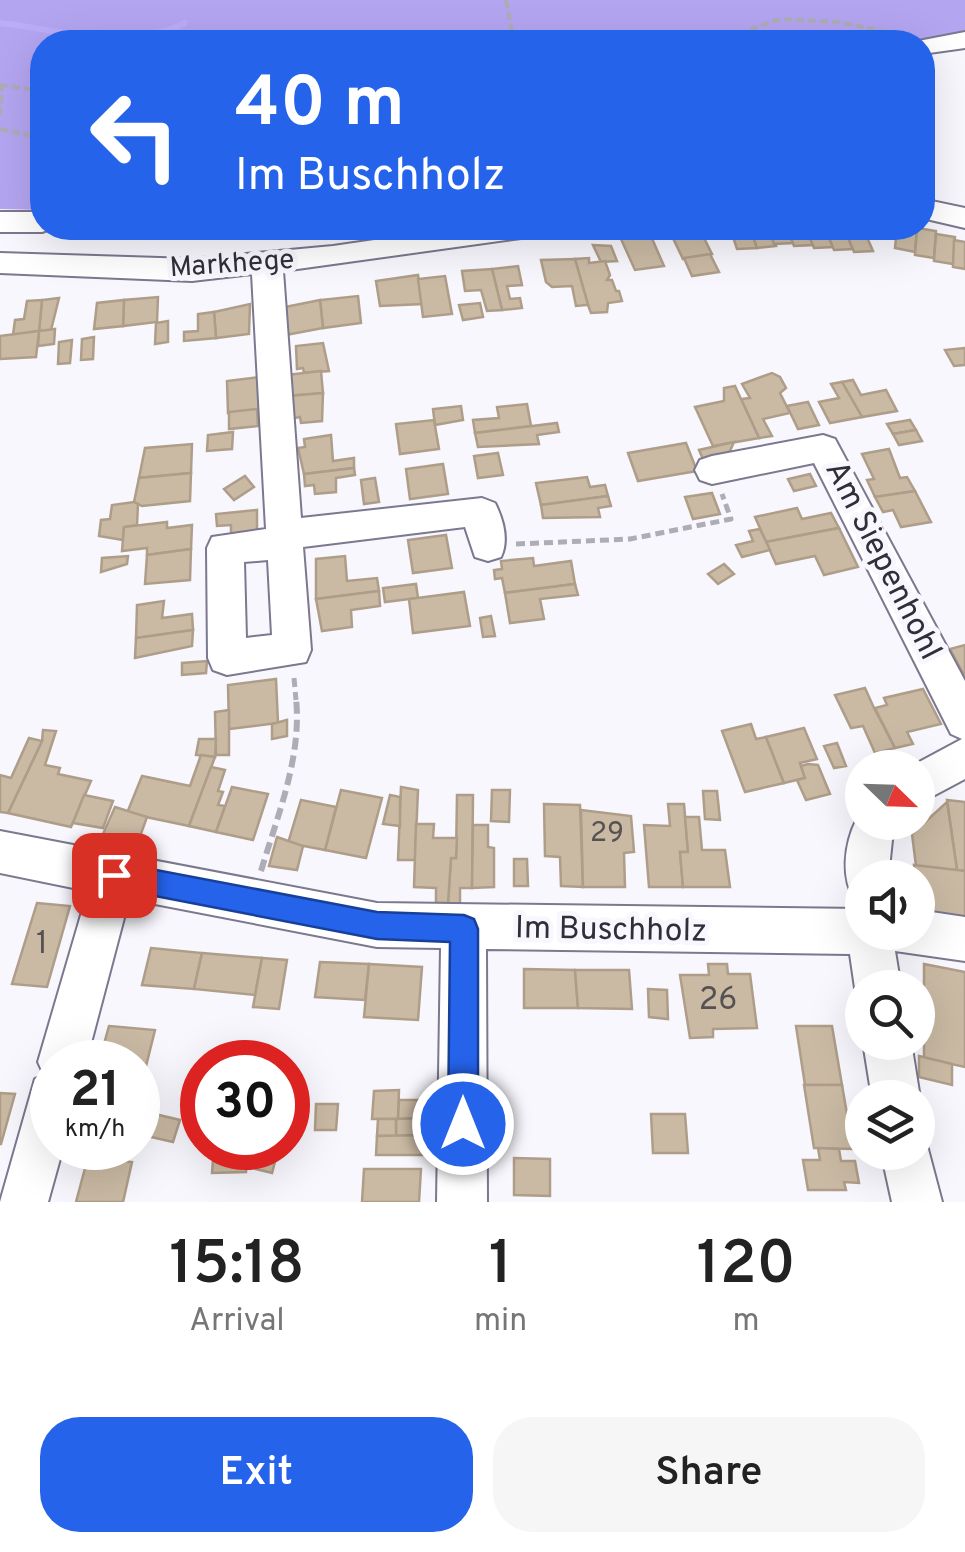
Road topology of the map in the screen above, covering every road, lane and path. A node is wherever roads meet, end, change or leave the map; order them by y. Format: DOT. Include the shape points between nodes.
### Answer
graph roads {
  1 [pos="506,3"];
  2 [pos="512,30"];
  3 [pos="749,30"];
  4 [pos="876,30"];
  5 [pos="1,85"];
  6 [pos="30,89"];
  7 [pos="0,115"];
  8 [pos="0,129"];
  9 [pos="30,135"];
  10 [pos="935,211"];
  11 [pos="965,218"];
  12 [pos="0,222"];
  13 [pos="30,222"];
  14 [pos="436,240"];
  15 [pos="0,263"];
  16 [pos="266,264"];
  17 [pos="712,470"];
  18 [pos="283,539"];
  19 [pos="488,546"];
  20 [pos="292,650"];
  21 [pos="965,722"];
  22 [pos="965,757"];
  23 [pos="935,774"];
  24 [pos="0,852"];
  25 [pos="114,875"];
  26 [pos="252,901"];
  27 [pos="464,929"];
  28 [pos="845,933"];
  29 [pos="935,937"];
  30 [pos="965,939"];
  31 [pos="68,1040"];
  32 [pos="32,1170"];
  33 [pos="910,1170"];
  34 [pos="23,1202"];
  35 [pos="462,1202"];
  36 [pos="917,1202"];
  1 -- 2 [label="path"];
  3 -- 4 [label="path" via="780,19"];
  5 -- 6 [label="path"];
  5 -- 7 [label="path"];
  8 -- 9 [label="path"];
  10 -- 11 [label="street"];
  12 -- 13 [label="street"];
  14 -- 16 [label="street, Markhege"];
  15 -- 16 [label="street, Markhege" via="163,271"];
  16 -- 18 [label="street"];
  17 -- 19 [label="path" via="732,518 630,539"];
  17 -- 21 [label="street, Am Siepenhohl" via="823,448"];
  18 -- 19 [label="street" via="464,512 482,513"];
  18 -- 20 [label="street"];
  18 -- 20 [label="street" via="225,548 227,658"];
  20 -- 26 [label="path" via="299,725 294,757"];
  22 -- 23 [label="street"];
  24 -- 25 [label="street, Im Buschholz"];
  25 -- 26 [label="street, Im Buschholz"];
  25 -- 31 [label="street"];
  26 -- 27 [label="street, Im Buschholz" via="377,926"];
  27 -- 28 [label="street, Im Buschholz"];
  27 -- 35 [label="street"];
  29 -- 30 [label="street, Im Buschholz"];
  32 -- 34 [label="street"];
  33 -- 36 [label="street"];
}
